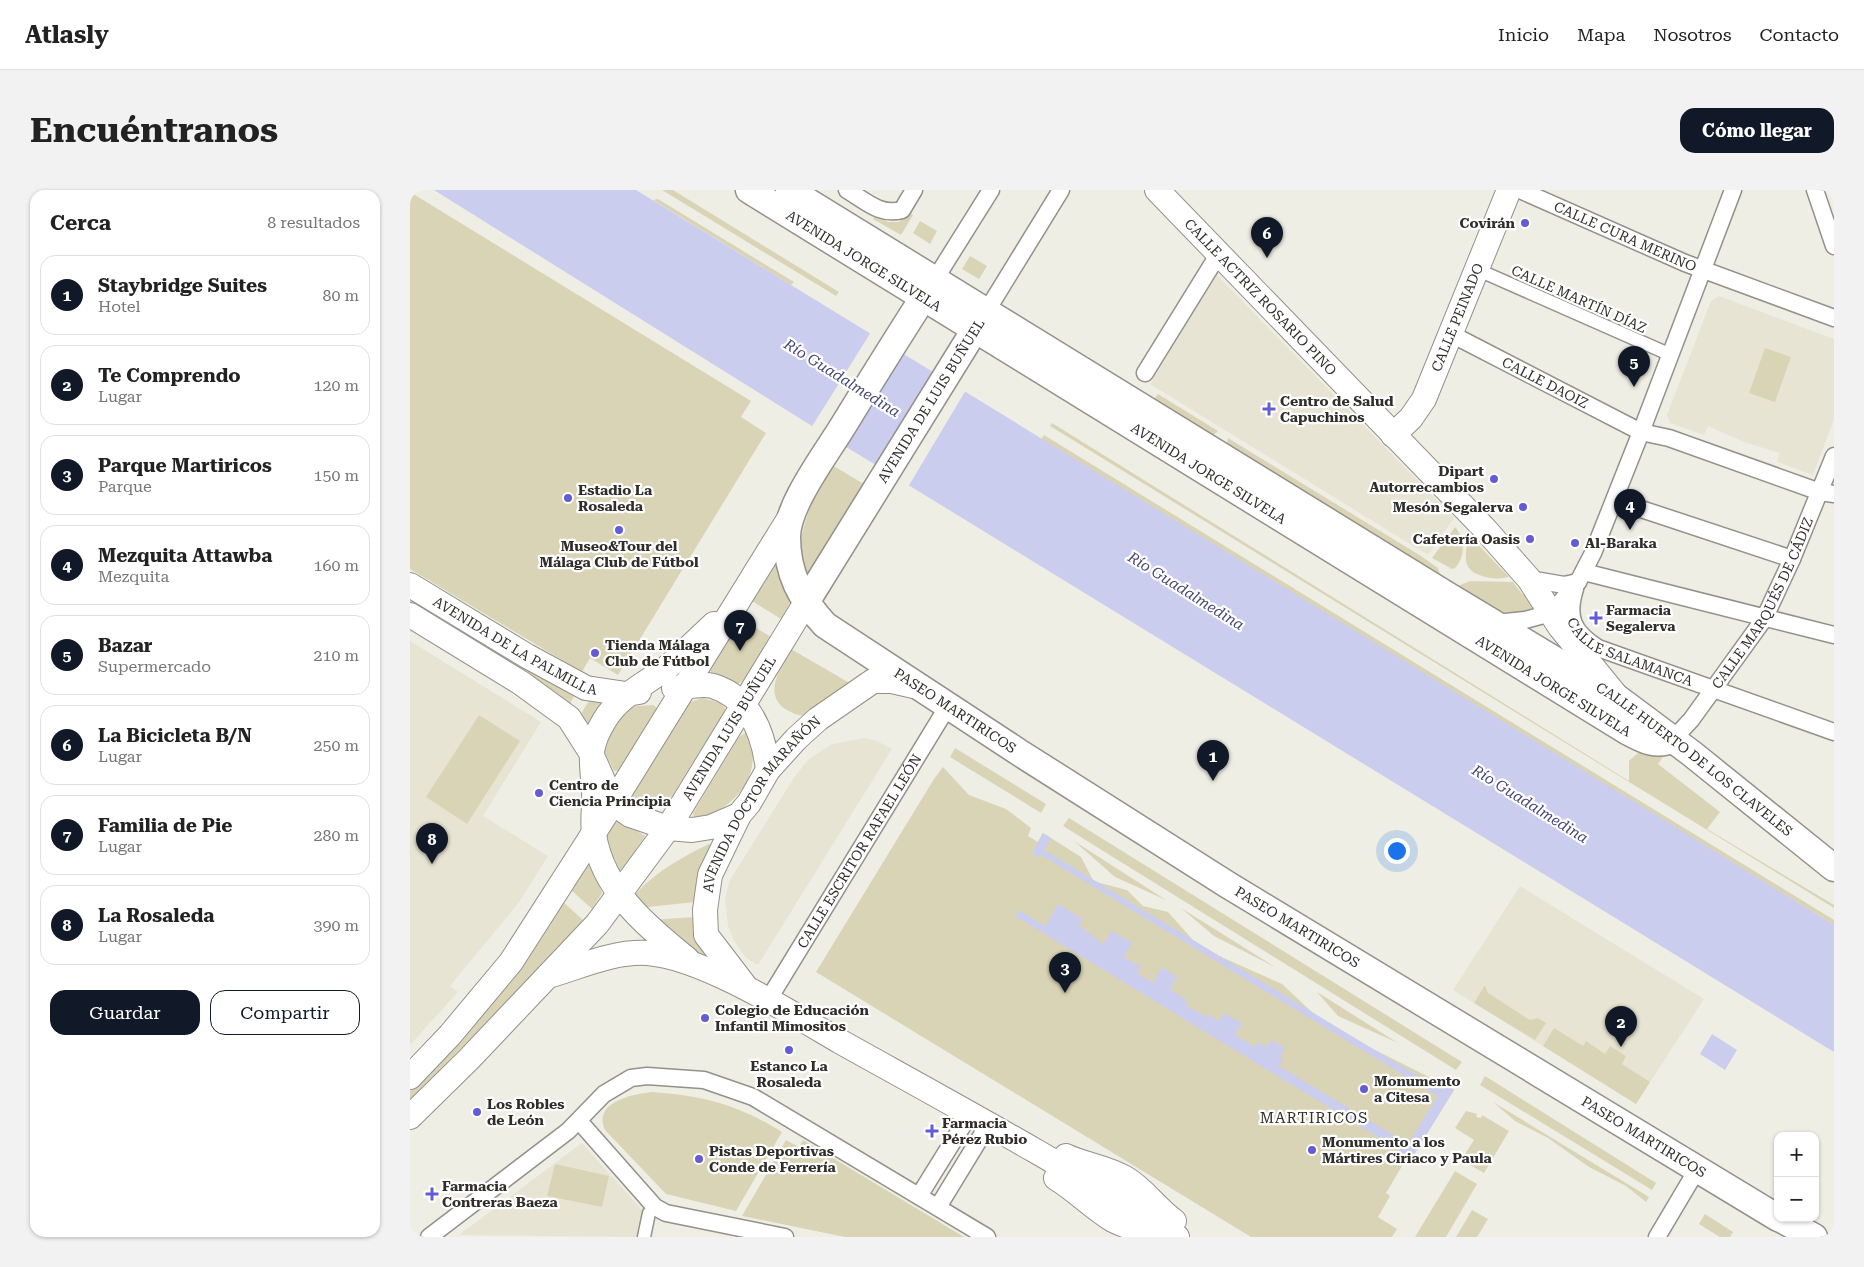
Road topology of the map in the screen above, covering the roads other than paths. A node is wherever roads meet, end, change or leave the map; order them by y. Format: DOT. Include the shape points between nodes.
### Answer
graph roads {
  1 [pos="749,190"];
  2 [pos="789,190"];
  3 [pos="847,190"];
  4 [pos="914,190"];
  5 [pos="991,190"];
  6 [pos="1061,190"];
  7 [pos="1157,190"];
  8 [pos="1509,190"];
  9 [pos="1520,190"];
  10 [pos="1733,190"];
  11 [pos="1815,190"];
  12 [pos="1834,246"];
  13 [pos="1218,254"];
  14 [pos="1476,269"];
  15 [pos="1703,269"];
  16 [pos="929,289"];
  17 [pos="1834,318"];
  18 [pos="980,321"];
  19 [pos="1450,334"];
  20 [pos="1671,355"];
  21 [pos="1146,373"];
  22 [pos="1641,432"];
  23 [pos="1393,435"];
  24 [pos="1834,456"];
  25 [pos="876,491"];
  26 [pos="1827,493"];
  27 [pos="1635,507"];
  28 [pos="790,517"];
  29 [pos="1792,559"];
  30 [pos="1529,579"];
  31 [pos="1579,581"];
  32 [pos="410,586"];
  33 [pos="805,604"];
  34 [pos="734,606"];
  35 [pos="1551,612"];
  36 [pos="410,615"];
  37 [pos="1764,619"];
  38 [pos="1494,623"];
  39 [pos="1834,635"];
  40 [pos="918,686"];
  41 [pos="685,687"];
  42 [pos="1713,689"];
  43 [pos="626,694"];
  44 [pos="1616,696"];
  45 [pos="743,706"];
  46 [pos="948,706"];
  47 [pos="1834,732"];
  48 [pos="1673,739"];
  49 [pos="590,751"];
  50 [pos="768,770"];
  51 [pos="614,803"];
  52 [pos="739,815"];
  53 [pos="668,828"];
  54 [pos="594,834"];
  55 [pos="1834,868"];
  56 [pos="619,895"];
  57 [pos="696,966"];
  58 [pos="548,976"];
  59 [pos="748,990"];
  60 [pos="770,997"];
  61 [pos="410,1077"];
  62 [pos="410,1116"];
  63 [pos="974,1116"];
  64 [pos="579,1121"];
  65 [pos="1033,1150"];
  66 [pos="1698,1168"];
  67 [pos="918,1196"];
  68 [pos="938,1207"];
  69 [pos="650,1213"];
  70 [pos="1788,1224"];
  71 [pos="429,1237"];
  72 [pos="644,1237"];
  73 [pos="785,1237"];
  74 [pos="987,1237"];
  75 [pos="1153,1237"];
  76 [pos="1177,1237"];
  77 [pos="1187,1237"];
  78 [pos="1657,1237"];
  79 [pos="1814,1237"];
  1 -- 16 [label="main road, AVENIDA JORGE SILVELA"];
  2 -- 16 [label="main road, AVENIDA JORGE SILVELA"];
  3 -- 4 [label="street" via="891,213 902,210"];
  5 -- 16 [label="street"];
  6 -- 18 [label="street"];
  7 -- 13 [label="main road, CALLE ACTRIZ ROSARIO PINO"];
  8 -- 14 [label="main road, CALLE PEINADO"];
  9 -- 15 [label="street, CALLE CURA MERINO"];
  10 -- 15 [label="street"];
  11 -- 12 [label="street"];
  13 -- 21 [label="street"];
  13 -- 23 [label="main road, CALLE ACTRIZ ROSARIO PINO"];
  14 -- 19 [label="main road, CALLE PEINADO"];
  14 -- 20 [label="street, CALLE MARTÍN DÍAZ"];
  15 -- 17 [label="street, CALLE CURA MERINO"];
  15 -- 20 [label="street"];
  16 -- 18 [label="main road, AVENIDA JORGE SILVELA"];
  16 -- 28 [label="main road"];
  18 -- 25 [label="main road, AVENIDA DE LUIS BUÑUEL"];
  18 -- 38 [label="main road, AVENIDA JORGE SILVELA"];
  18 -- 48 [label="main road, AVENIDA JORGE SILVELA" via="1624,730 1652,743"];
  19 -- 22 [label="street, CALLE DAOIZ"];
  19 -- 23 [label="main road, CALLE PEINADO" via="1424,399 1411,418"];
  20 -- 22 [label="street"];
  22 -- 26 [label="street, CALLE DAOIZ" via="1669,438"];
  22 -- 31 [label="street"];
  23 -- 30 [label="main road, CALLE ACTRIZ ROSARIO PINO"];
  24 -- 26 [label="street, CALLE MARQUÉS DE CÁDIZ"];
  25 -- 33 [label="main road, AVENIDA LUIS BUÑUEL"];
  26 -- 29 [label="street, CALLE MARQUÉS DE CÁDIZ"];
  27 -- 29 [label="street"];
  28 -- 33 [label="main road, PASEO MARTIRICOS" via="787,537 792,577"];
  28 -- 34 [label="main road"];
  29 -- 37 [label="street, CALLE MARQUÉS DE CÁDIZ"];
  30 -- 31 [label="street" via="1564,585"];
  30 -- 35 [label="main road, CALLE ACTRIZ ROSARIO PINO"];
  31 -- 35 [label="street"];
  31 -- 37 [label="street"];
  31 -- 42 [label="street, CALLE SALAMANCA" via="1569,607 1575,627 1584,640 1598,648"];
  32 -- 43 [label="main road, AVENIDA DE LA PALMILLA" via="553,672 586,688"];
  33 -- 40 [label="main road, PASEO MARTIRICOS" via="825,625"];
  33 -- 45 [label="main road, AVENIDA LUIS BUÑUEL"];
  34 -- 41 [label="main road"];
  34 -- 43 [label="main road" via="669,666"];
  35 -- 38 [label="street" via="1525,620"];
  35 -- 44 [label="main road, CALLE HUERTO DE LOS CLAVELES"];
  36 -- 49 [label="main road, AVENIDA DE LA PALMILLA" via="521,683 569,718"];
  37 -- 39 [label="street"];
  37 -- 42 [label="street, CALLE MARQUÉS DE CÁDIZ"];
  38 -- 44 [label="main road, AVENIDA JORGE SILVELA"];
  40 -- 46 [label="main road, PASEO MARTIRICOS"];
  40 -- 50 [label="main road, AVENIDA DOCTOR MARAÑÓN" via="873,681 818,719"];
  41 -- 43 [label="main road, AVENIDA DE LA PALMILLA"];
  41 -- 45 [label="main road, AVENIDA DE LA PALMILLA" via="712,686 732,695"];
  41 -- 51 [label="main road"];
  42 -- 47 [label="street, CALLE SALAMANCA"];
  42 -- 48 [label="street, CALLE MARQUÉS DE CÁDIZ"];
  43 -- 49 [label="main road" via="604,720"];
  44 -- 48 [label="main road, CALLE HUERTO DE LOS CLAVELES"];
  45 -- 50 [label="main road, AVENIDA DE LA PALMILLA" via="759,726"];
  45 -- 53 [label="main road, AVENIDA LUIS BUÑUEL"];
  46 -- 60 [label="street, CALLE ESCRITOR RAFAEL LEÓN"];
  46 -- 66 [label="main road, PASEO MARTIRICOS" via="1228,885"];
  48 -- 55 [label="main road, CALLE HUERTO DE LOS CLAVELES"];
  49 -- 51 [label="main road, AVENIDA DE LA PALMILLA"];
  49 -- 54 [label="main road"];
  50 -- 52 [label="main road, AVENIDA DOCTOR MARAÑÓN" via="750,803"];
  51 -- 53 [label="main road" via="630,815"];
  51 -- 54 [label="main road"];
  52 -- 53 [label="main road" via="711,827 692,830"];
  52 -- 59 [label="main road, AVENIDA DOCTOR MARAÑÓN" via="710,875 705,910 706,935"];
  53 -- 56 [label="main road, AVENIDA LUIS BUÑUEL"];
  54 -- 56 [label="main road" via="607,876"];
  54 -- 61 [label="main road" via="511,962"];
  56 -- 57 [label="main road" via="658,935"];
  56 -- 58 [label="main road, AVENIDA LUIS BUÑUEL" via="597,924"];
  57 -- 58 [label="main road, AVENIDA DOCTOR MARAÑÓN" via="668,956 628,953"];
  57 -- 59 [label="main road, AVENIDA DOCTOR MARAÑÓN"];
  58 -- 62 [label="main road, AVENIDA LUIS BUÑUEL"];
  59 -- 60 [label="main road, AVENIDA DOCTOR MARAÑÓN"];
  59 -- 63 [label="main road, AVENIDA DOCTOR MARAÑÓN"];
  60 -- 63 [label="main road, AVENIDA DOCTOR MARAÑÓN" via="961,1103"];
  63 -- 65 [label="main road, AVENIDA DOCTOR MARAÑÓN"];
  63 -- 67 [label="street"];
  63 -- 68 [label="street"];
  64 -- 67 [label="street" via="604,1094 631,1078 704,1080 753,1097"];
  64 -- 71 [label="street"];
  64 -- 73 [label="street" via="655,1207 666,1213"];
  65 -- 75 [label="main road, AVENIDA DOCTOR MARAÑÓN" via="1053,1176 1093,1207 1116,1222"];
  65 -- 76 [label="main road, AVENIDA DOCTOR MARAÑÓN" via="1107,1191"];
  65 -- 77 [label="main road, AVENIDA DOCTOR MARAÑÓN" via="1060,1154 1124,1177 1176,1222"];
  66 -- 70 [label="main road, PASEO MARTIRICOS"];
  66 -- 78 [label="street"];
  67 -- 68 [label="street"];
  68 -- 74 [label="street"];
  69 -- 72 [label="street"];
  70 -- 79 [label="main road, PASEO MARTIRICOS"];
}
